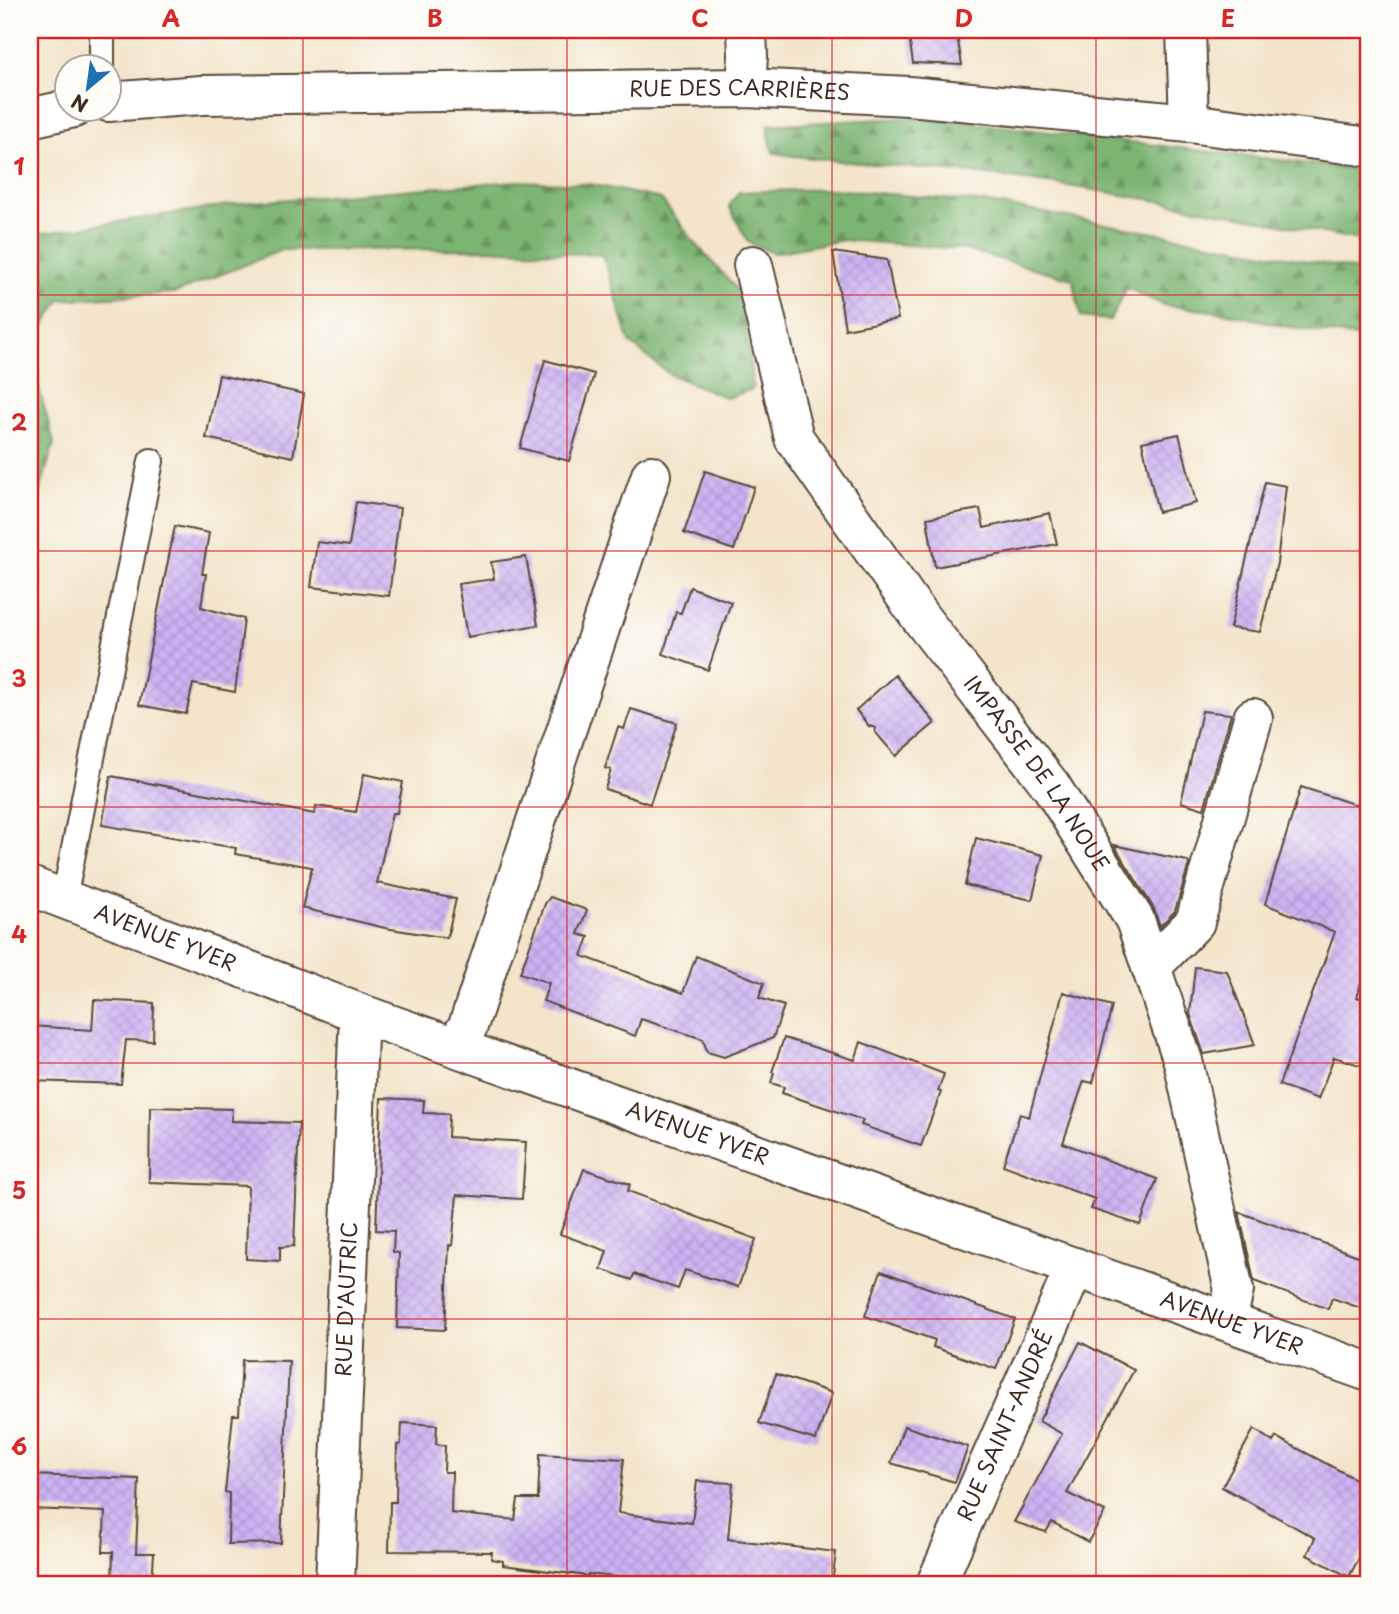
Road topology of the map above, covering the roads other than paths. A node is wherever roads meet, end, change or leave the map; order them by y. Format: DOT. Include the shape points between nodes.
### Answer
graph roads {
  1 [pos="102,30"];
  2 [pos="747,30"];
  3 [pos="1186,30"];
  4 [pos="102,52"];
  5 [pos="746,88"];
  6 [pos="122,101"];
  7 [pos="52,113"];
  8 [pos="30,118"];
  9 [pos="1189,123"];
  10 [pos="1369,147"];
  11 [pos="753,265"];
  12 [pos="151,461"];
  13 [pos="651,475"];
  14 [pos="1253,718"];
  15 [pos="47,893"];
  16 [pos="1151,967"];
  17 [pos="359,1013"];
  18 [pos="455,1047"];
  19 [pos="1075,1267"];
  20 [pos="1227,1321"];
  21 [pos="1369,1372"];
  22 [pos="335,1584"];
  23 [pos="936,1584"];
  1 -- 4 [label="lane"];
  2 -- 5 [label="street"];
  3 -- 9 [label="street"];
  5 -- 6 [label="street, RUE DES CARRIÈRES" via="201,95"];
  5 -- 9 [label="street, RUE DES CARRIÈRES" via="909,96"];
  7 -- 8 [label="street"];
  9 -- 10 [label="street, RUE DES CARRIÈRES"];
  11 -- 16 [label="street, IMPASSE DE LA NOUE" via="794,438 920,617 1051,786 1135,920"];
  12 -- 15 [label="lane"];
  13 -- 18 [label="street" via="468,1026"];
  14 -- 16 [label="street" via="1195,922"];
  15 -- 17 [label="street, AVENUE YVER"];
  16 -- 20 [label="street, IMPASSE DE LA NOUE" via="1183,1061 1234,1290"];
  17 -- 18 [label="street, AVENUE YVER"];
  17 -- 22 [label="street, RUE D'AUTRIC"];
  18 -- 19 [label="street, AVENUE YVER"];
  19 -- 20 [label="street, AVENUE YVER"];
  19 -- 23 [label="street, RUE SAINT-ANDRÉ"];
  20 -- 21 [label="street, AVENUE YVER"];
}
